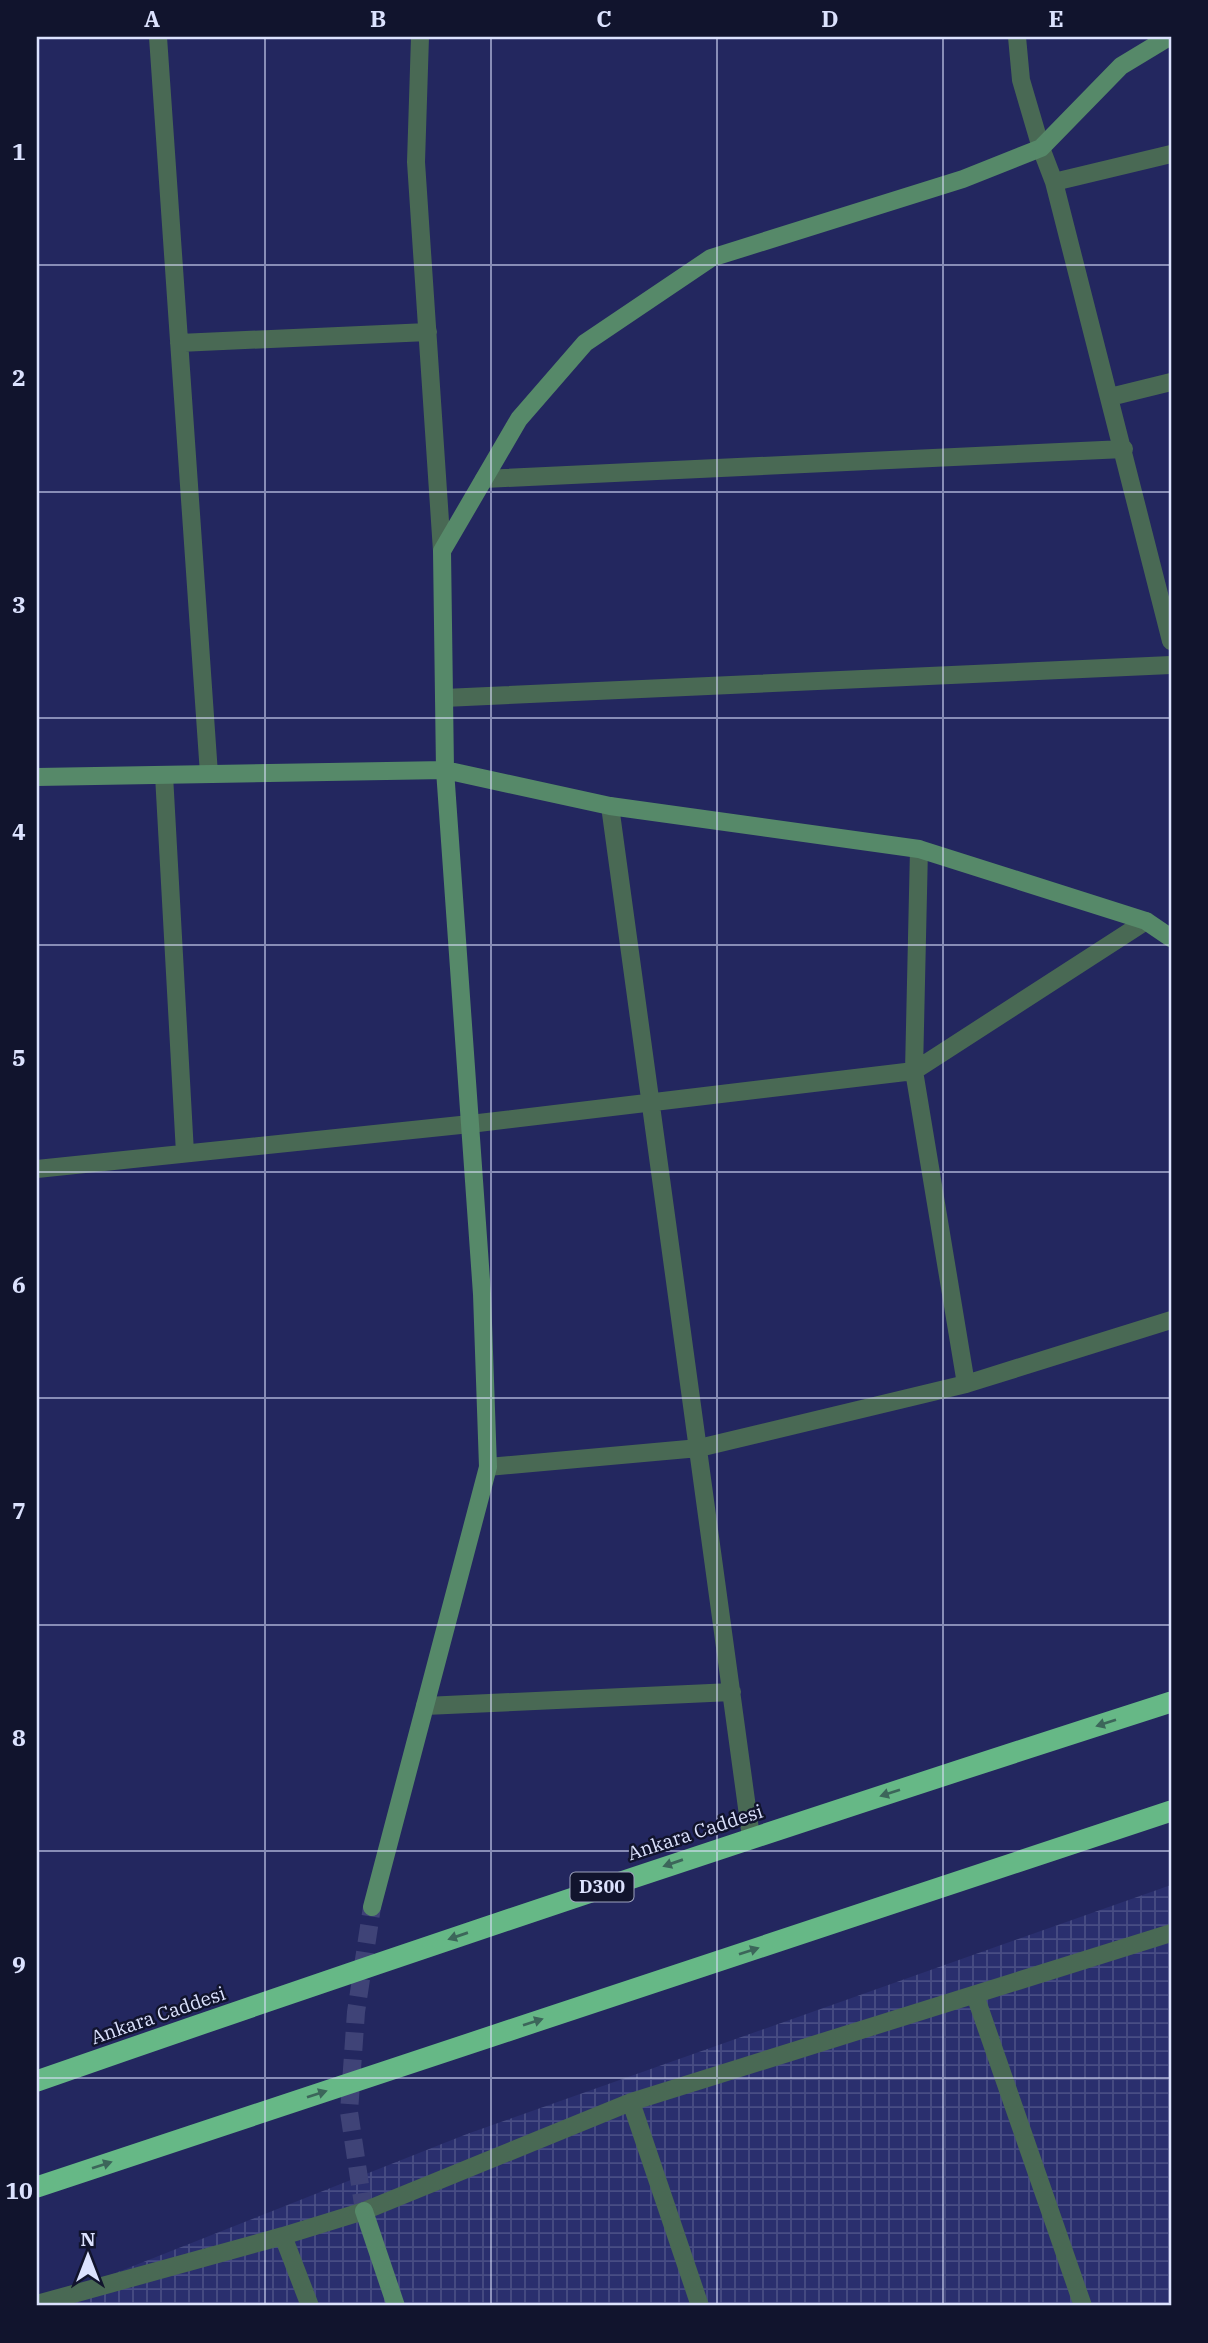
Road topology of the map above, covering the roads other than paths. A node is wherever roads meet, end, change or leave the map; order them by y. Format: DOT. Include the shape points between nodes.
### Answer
graph roads {
  1 [pos="158,37"];
  2 [pos="420,37"];
  3 [pos="1017,37"];
  4 [pos="1169,37"];
  5 [pos="1041,148"];
  6 [pos="1171,154"];
  7 [pos="1054,182"];
  8 [pos="428,332"];
  9 [pos="179,343"];
  10 [pos="1171,382"];
  11 [pos="1110,397"];
  12 [pos="1124,449"];
  13 [pos="484,479"];
  14 [pos="442,551"];
  15 [pos="1163,572"];
  16 [pos="1171,641"];
  17 [pos="1171,665"];
  18 [pos="444,698"];
  19 [pos="445,770"];
  20 [pos="209,774"];
  21 [pos="164,775"];
  22 [pos="37,777"];
  23 [pos="610,806"];
  24 [pos="919,849"];
  25 [pos="1146,921"];
  26 [pos="1171,937"];
  27 [pos="914,1072"];
  28 [pos="652,1103"];
  29 [pos="470,1124"];
  30 [pos="185,1153"];
  31 [pos="37,1169"];
  32 [pos="1171,1320"];
  33 [pos="967,1384"];
  34 [pos="699,1448"];
  35 [pos="488,1467"];
  36 [pos="732,1692"];
  37 [pos="1171,1702"];
  38 [pos="425,1706"];
  39 [pos="1171,1811"];
  40 [pos="751,1837"];
  41 [pos="372,1907"];
  42 [pos="1171,1933"];
  43 [pos="975,1995"];
  44 [pos="37,2081"];
  45 [pos="631,2102"];
  46 [pos="37,2187"];
  47 [pos="364,2211"];
  48 [pos="283,2236"];
  49 [pos="37,2304"];
  50 [pos="310,2306"];
  51 [pos="396,2306"];
  52 [pos="700,2306"];
  53 [pos="1083,2306"];
  1 -- 9 [label="street"];
  2 -- 8 [label="street" via="416,162"];
  3 -- 5 [label="street" via="1021,80"];
  4 -- 5 [label="street" via="1121,66"];
  5 -- 7 [label="street"];
  5 -- 13 [label="street" via="963,179 711,258 585,343 519,419"];
  6 -- 7 [label="street"];
  7 -- 11 [label="street"];
  8 -- 9 [label="street"];
  8 -- 14 [label="street"];
  9 -- 20 [label="street"];
  10 -- 11 [label="street"];
  11 -- 12 [label="street"];
  12 -- 13 [label="street"];
  12 -- 15 [label="street"];
  13 -- 14 [label="street"];
  14 -- 18 [label="street"];
  15 -- 16 [label="street"];
  17 -- 18 [label="street"];
  18 -- 19 [label="street"];
  19 -- 20 [label="street"];
  19 -- 23 [label="street"];
  19 -- 29 [label="street"];
  20 -- 21 [label="street"];
  21 -- 22 [label="street"];
  21 -- 30 [label="street"];
  23 -- 24 [label="street"];
  23 -- 28 [label="street"];
  24 -- 25 [label="street"];
  24 -- 27 [label="street"];
  25 -- 26 [label="street"];
  25 -- 27 [label="street"];
  27 -- 28 [label="street"];
  27 -- 33 [label="street"];
  28 -- 29 [label="street"];
  28 -- 34 [label="street"];
  29 -- 30 [label="street"];
  29 -- 35 [label="street"];
  30 -- 31 [label="street"];
  32 -- 33 [label="street"];
  33 -- 34 [label="street"];
  34 -- 35 [label="street"];
  34 -- 36 [label="street"];
  35 -- 38 [label="street"];
  36 -- 38 [label="street"];
  36 -- 40 [label="street"];
  37 -- 40 [label="highway, Ankara Caddesi / D300, one-way"];
  38 -- 41 [label="street"];
  46 -- 39 [label="highway, one-way"];
  40 -- 44 [label="highway, Ankara Caddesi / D300, one-way"];
  42 -- 43 [label="street"];
  43 -- 45 [label="street"];
  43 -- 53 [label="street"];
  45 -- 47 [label="street"];
  45 -- 52 [label="street"];
  47 -- 48 [label="street"];
  47 -- 51 [label="street"];
  48 -- 49 [label="street"];
  48 -- 50 [label="street"];
}
